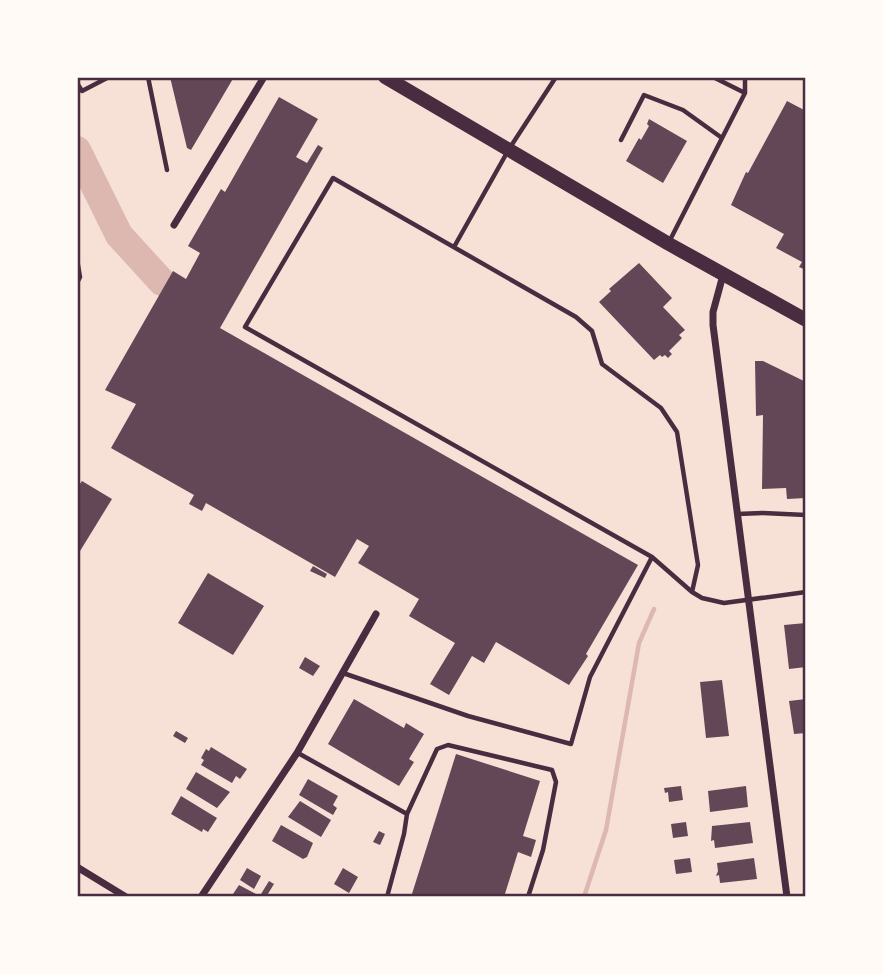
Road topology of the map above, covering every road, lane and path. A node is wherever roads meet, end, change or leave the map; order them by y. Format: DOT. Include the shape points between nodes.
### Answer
graph roads {
  1 [pos="109,77"];
  2 [pos="148,77"];
  3 [pos="264,77"];
  4 [pos="385,77"];
  5 [pos="556,77"];
  6 [pos="713,77"];
  7 [pos="745,77"];
  8 [pos="77,83"];
  9 [pos="745,93"];
  10 [pos="722,138"];
  11 [pos="621,140"];
  12 [pos="509,149"];
  13 [pos="167,170"];
  14 [pos="174,225"];
  15 [pos="668,244"];
  16 [pos="454,247"];
  17 [pos="77,262"];
  18 [pos="723,275"];
  19 [pos="77,283"];
  20 [pos="806,320"];
  21 [pos="736,514"];
  22 [pos="806,515"];
  23 [pos="652,557"];
  24 [pos="692,592"];
  25 [pos="806,592"];
  26 [pos="747,598"];
  27 [pos="376,614"];
  28 [pos="342,673"];
  29 [pos="297,753"];
  30 [pos="407,814"];
  31 [pos="77,867"];
  32 [pos="125,897"];
  33 [pos="201,897"];
  34 [pos="387,897"];
  35 [pos="528,897"];
  36 [pos="787,897"];
  1 -- 8 [label="lane" via="82,91"];
  2 -- 13 [label="lane"];
  3 -- 14 [label="street"];
  4 -- 12 [label="main road"];
  5 -- 12 [label="lane"];
  6 -- 9 [label="lane"];
  7 -- 9 [label="lane"];
  9 -- 10 [label="lane"];
  10 -- 11 [label="lane" via="683,110 644,95"];
  10 -- 15 [label="lane"];
  12 -- 15 [label="main road"];
  12 -- 16 [label="lane"];
  15 -- 18 [label="main road"];
  16 -- 23 [label="lane" via="333,178 245,327"];
  16 -- 24 [label="lane" via="576,317 592,331 602,364 662,408 677,432 698,565"];
  17 -- 19 [label="lane"];
  18 -- 20 [label="main road"];
  18 -- 21 [label="street" via="713,325"];
  21 -- 22 [label="lane"];
  21 -- 26 [label="street"];
  23 -- 24 [label="lane"];
  23 -- 28 [label="lane" via="590,677 571,744 468,716"];
  24 -- 26 [label="lane" via="724,603"];
  25 -- 26 [label="lane"];
  26 -- 36 [label="street"];
  27 -- 28 [label="street"];
  28 -- 29 [label="street"];
  29 -- 30 [label="lane"];
  29 -- 33 [label="street"];
  30 -- 34 [label="lane"];
  30 -- 35 [label="lane" via="437,749 448,745 552,770 553,795"];
  31 -- 32 [label="street"];
}
